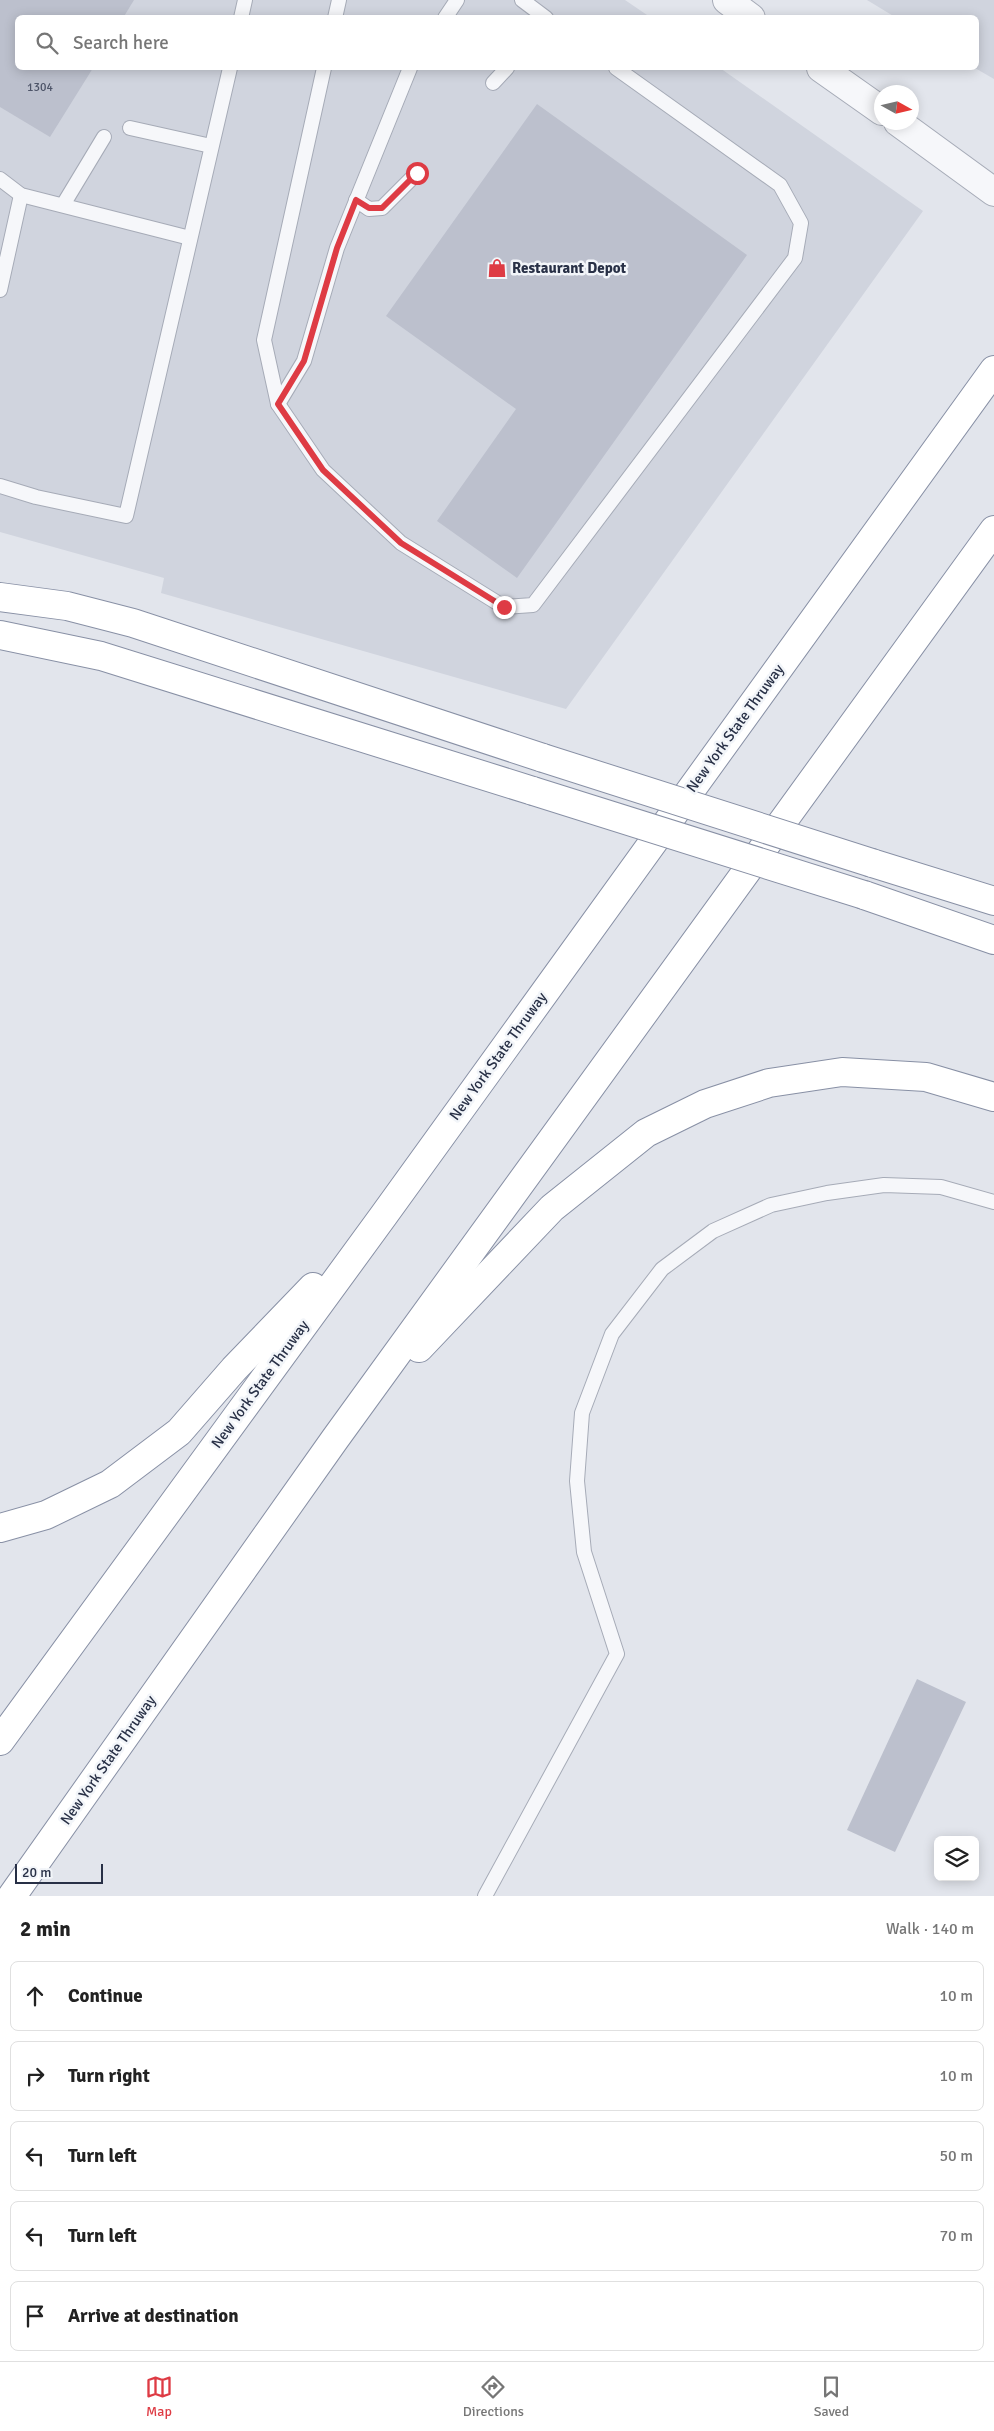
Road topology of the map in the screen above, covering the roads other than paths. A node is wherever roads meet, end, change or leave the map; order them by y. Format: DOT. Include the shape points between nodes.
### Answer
graph roads {
  1 [pos="245,0"];
  2 [pos="338,0"];
  3 [pos="457,0"];
  4 [pos="522,0"];
  5 [pos="727,0"];
  6 [pos="242,15"];
  7 [pos="336,15"];
  8 [pos="450,15"];
  9 [pos="542,15"];
  10 [pos="747,15"];
  11 [pos="230,70"];
  12 [pos="324,70"];
  13 [pos="409,70"];
  14 [pos="505,70"];
  15 [pos="619,70"];
  16 [pos="824,70"];
  17 [pos="493,83"];
  18 [pos="874,105"];
  19 [pos="130,128"];
  20 [pos="909,130"];
  21 [pos="104,137"];
  22 [pos="211,146"];
  23 [pos="417,173"];
  24 [pos="0,179"];
  25 [pos="994,192"];
  26 [pos="21,195"];
  27 [pos="356,200"];
  28 [pos="63,206"];
  29 [pos="190,238"];
  30 [pos="0,290"];
  31 [pos="994,370"];
  32 [pos="278,404"];
  33 [pos="0,486"];
  34 [pos="994,530"];
  35 [pos="0,596"];
  36 [pos="0,635"];
  37 [pos="994,901"];
  38 [pos="994,940"];
  39 [pos="994,1097"];
  40 [pos="994,1202"];
  41 [pos="384,1215"];
  42 [pos="335,1439"];
  43 [pos="0,1528"];
  44 [pos="0,1741"];
  45 [pos="12,1896"];
  46 [pos="485,1896"];
  1 -- 6 [label="lane"];
  2 -- 7 [label="lane"];
  3 -- 8 [label="lane"];
  4 -- 9 [label="lane"];
  5 -- 10 [label="street"];
  11 -- 22 [label="lane"];
  12 -- 32 [label="lane" via="264,340"];
  13 -- 27 [label="lane"];
  14 -- 17 [label="lane"];
  15 -- 32 [label="lane" via="780,185 801,223 795,258 534,605 504,607 401,543 323,470"];
  16 -- 18 [label="street"];
  19 -- 22 [label="lane"];
  20 -- 25 [label="street"];
  21 -- 28 [label="lane"];
  22 -- 29 [label="lane"];
  23 -- 27 [label="lane" via="382,208 369,208"];
  24 -- 26 [label="lane"];
  26 -- 28 [label="lane"];
  26 -- 30 [label="lane"];
  27 -- 32 [label="lane" via="337,248 304,361"];
  28 -- 29 [label="lane"];
  29 -- 33 [label="lane" via="126,516"];
  31 -- 41 [label="highway, New York State Thruway"];
  34 -- 42 [label="highway, New York State Thruway"];
  35 -- 37 [label="highway, bridge" via="67,606 133,622 543,758"];
  36 -- 38 [label="highway, bridge" via="101,656 864,895"];
  39 -- 42 [label="highway" via="926,1077 842,1072 769,1083 704,1104 646,1133 552,1208"];
  40 -- 46 [label="lane" via="941,1187 884,1185 771,1205 713,1231 662,1269 612,1334 582,1413 577,1480 584,1552 617,1654"];
  41 -- 43 [label="highway" via="234,1369 179,1432 110,1484 46,1514"];
  41 -- 44 [label="highway, New York State Thruway"];
  42 -- 45 [label="highway, New York State Thruway"];
}
